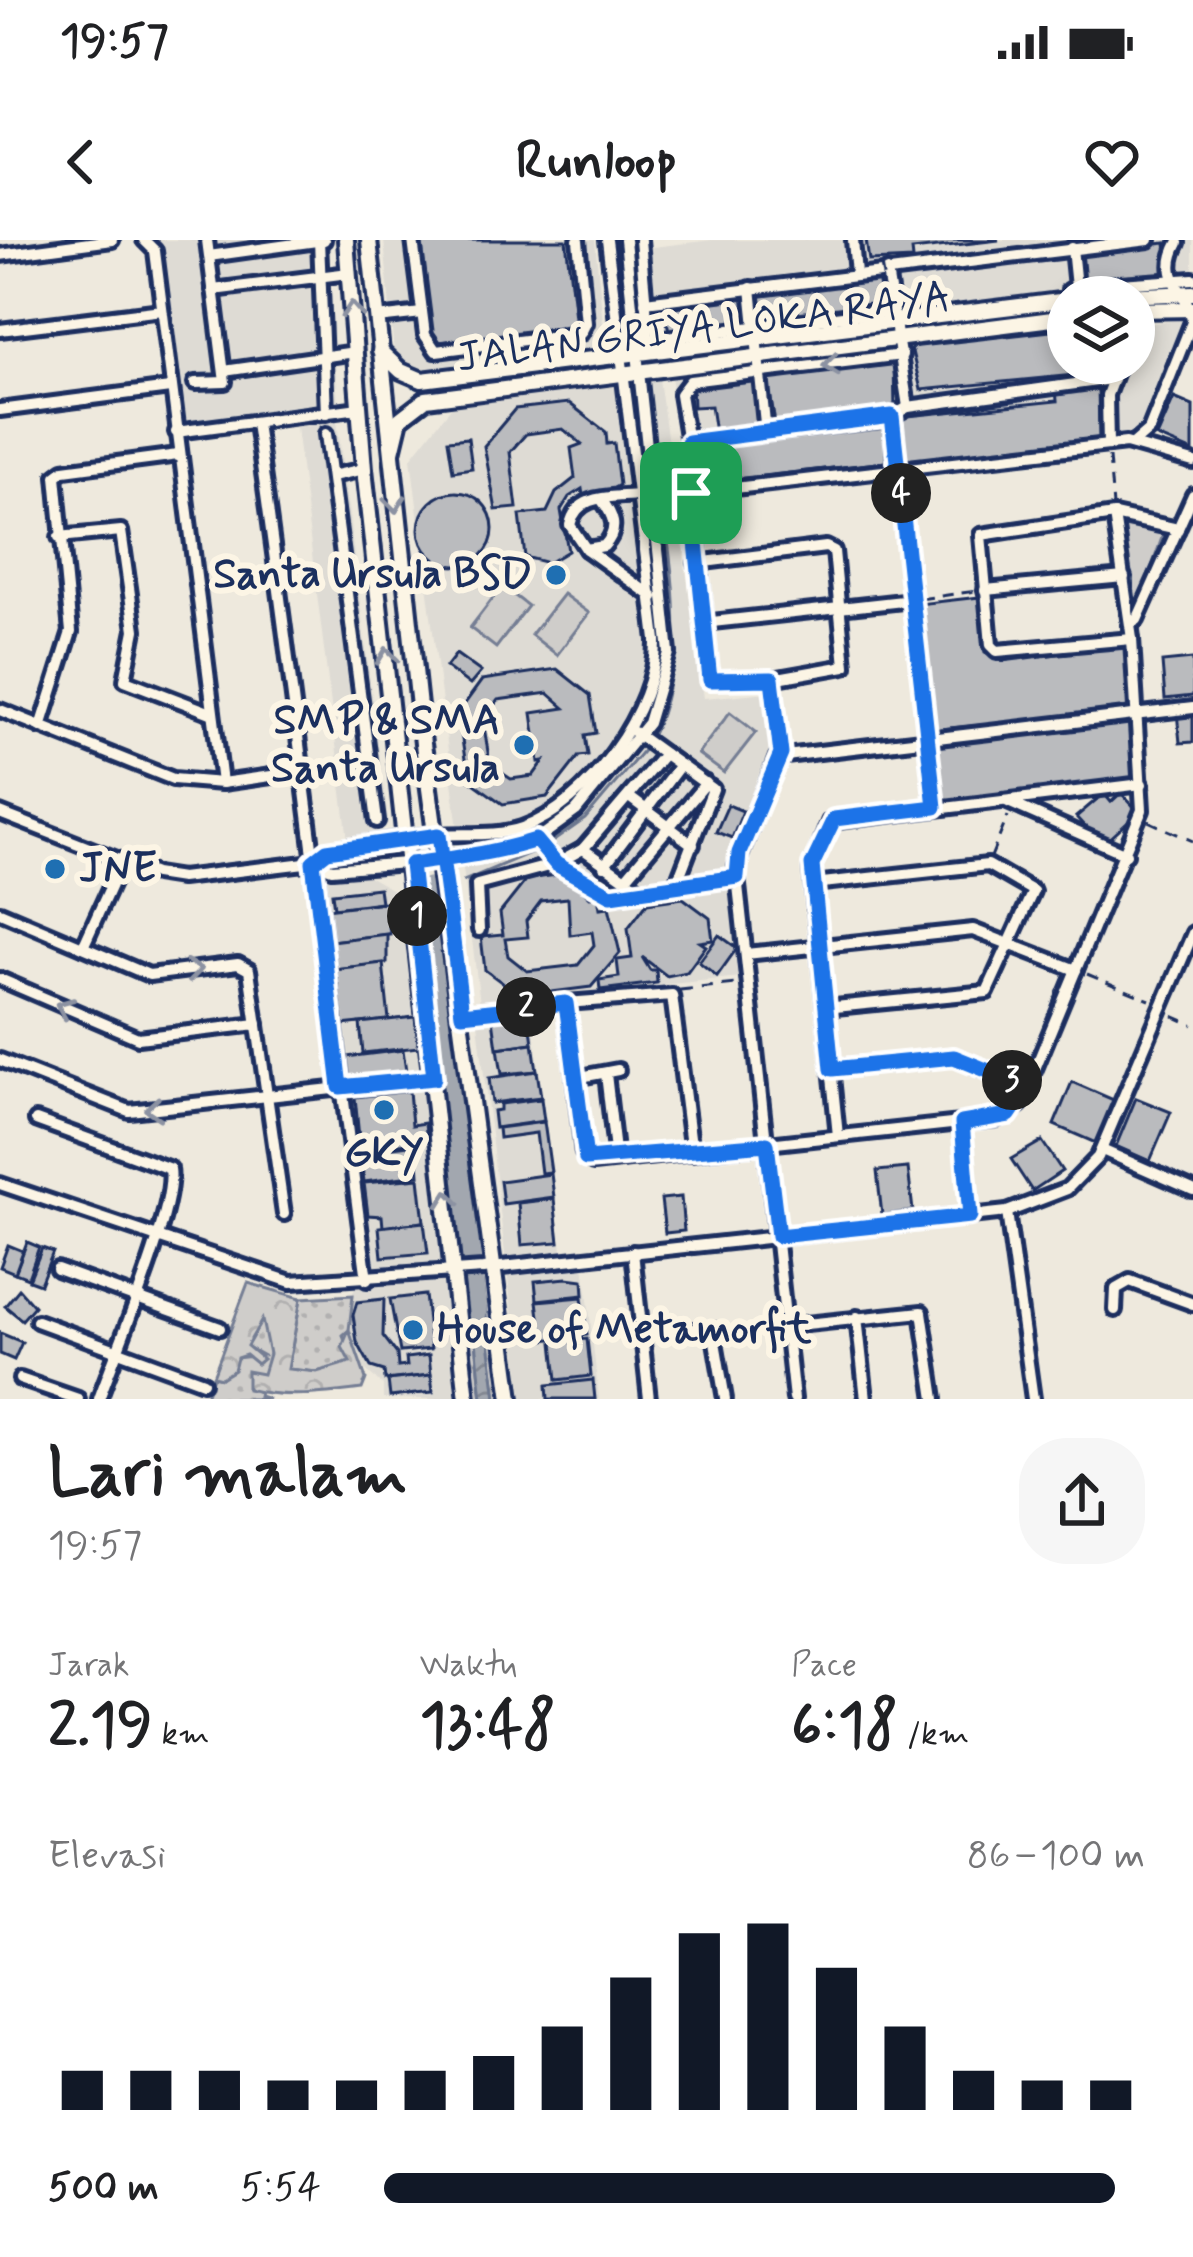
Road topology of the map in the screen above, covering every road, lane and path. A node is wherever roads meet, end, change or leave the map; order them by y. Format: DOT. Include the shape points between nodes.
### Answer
graph roads {
  1 [pos="112,240"];
  2 [pos="144,240"];
  3 [pos="207,240"];
  4 [pos="321,240"];
  5 [pos="346,240"];
  6 [pos="369,240"];
  7 [pos="413,240"];
  8 [pos="578,240"];
  9 [pos="607,240"];
  10 [pos="625,240"];
  11 [pos="655,240"];
  12 [pos="853,240"];
  13 [pos="1149,240"];
  14 [pos="640,241"];
  15 [pos="1177,241"];
  16 [pos="1193,241"];
  17 [pos="1076,245"];
  18 [pos="0,255"];
  19 [pos="209,256"];
  20 [pos="349,273"];
  21 [pos="884,273"];
  22 [pos="856,274"];
  23 [pos="1072,276"];
  24 [pos="321,277"];
  25 [pos="1193,279"];
  26 [pos="1174,287"];
  27 [pos="751,288"];
  28 [pos="213,290"];
  29 [pos="1155,290"];
  30 [pos="1155,290"];
  31 [pos="1193,292"];
  32 [pos="645,302"];
  33 [pos="1047,304"];
  34 [pos="989,308"];
  35 [pos="1047,309"];
  36 [pos="1192,309"];
  37 [pos="161,310"];
  38 [pos="1155,310"];
  39 [pos="422,313"];
  40 [pos="892,315"];
  41 [pos="376,318"];
  42 [pos="992,325"];
  43 [pos="0,330"];
  44 [pos="755,332"];
  45 [pos="898,337"];
  46 [pos="546,339"];
  47 [pos="465,348"];
  48 [pos="380,350"];
  49 [pos="355,352"];
  50 [pos="627,354"];
  51 [pos="902,356"];
  52 [pos="325,357"];
  53 [pos="758,357"];
  54 [pos="561,364"];
  55 [pos="224,370"];
  56 [pos="629,371"];
  57 [pos="466,374"];
  58 [pos="759,374"];
  59 [pos="195,382"];
  60 [pos="1074,384"];
  61 [pos="1111,384"];
  62 [pos="170,388"];
  63 [pos="908,406"];
  64 [pos="359,408"];
  65 [pos="0,410"];
  66 [pos="326,413"];
  67 [pos="892,416"];
  68 [pos="256,423"];
  69 [pos="1149,430"];
  70 [pos="645,431"];
  71 [pos="176,432"];
  72 [pos="766,433"];
  73 [pos="326,434"];
  74 [pos="630,434"];
  75 [pos="688,442"];
  76 [pos="1134,443"];
  77 [pos="1108,445"];
  78 [pos="1152,446"];
  79 [pos="178,455"];
  80 [pos="1193,462"];
  81 [pos="390,463"];
  82 [pos="898,467"];
  83 [pos="364,469"];
  84 [pos="332,476"];
  85 [pos="691,493"];
  86 [pos="638,495"];
  87 [pos="1193,495"];
  88 [pos="601,499"];
  89 [pos="1114,514"];
  90 [pos="1178,529"];
  91 [pos="59,537"];
  92 [pos="586,549"];
  93 [pos="696,563"];
  94 [pos="1124,577"];
  95 [pos="985,590"];
  96 [pos="657,596"];
  97 [pos="912,600"];
  98 [pos="843,609"];
  99 [pos="382,620"];
  100 [pos="351,622"];
  101 [pos="703,623"];
  102 [pos="1130,624"];
  103 [pos="1132,639"];
  104 [pos="772,679"];
  105 [pos="1193,708"];
  106 [pos="0,710"];
  107 [pos="211,713"];
  108 [pos="1137,713"];
  109 [pos="41,728"];
  110 [pos="927,735"];
  111 [pos="641,737"];
  112 [pos="664,754"];
  113 [pos="781,754"];
  114 [pos="400,761"];
  115 [pos="371,764"];
  116 [pos="680,765"];
  117 [pos="306,771"];
  118 [pos="222,783"];
  119 [pos="706,783"];
  120 [pos="1142,784"];
  121 [pos="628,797"];
  122 [pos="1008,802"];
  123 [pos="935,807"];
  124 [pos="647,811"];
  125 [pos="0,813"];
  126 [pos="1141,818"];
  127 [pos="377,821"];
  128 [pos="668,827"];
  129 [pos="439,835"];
  130 [pos="409,839"];
  131 [pos="1193,841"];
  132 [pos="693,845"];
  133 [pos="583,849"];
  134 [pos="544,851"];
  135 [pos="1126,854"];
  136 [pos="442,860"];
  137 [pos="122,861"];
  138 [pos="313,862"];
  139 [pos="411,864"];
  140 [pos="988,865"];
  141 [pos="604,866"];
  142 [pos="737,877"];
  143 [pos="625,879"];
  144 [pos="813,884"];
  145 [pos="676,885"];
  146 [pos="642,890"];
  147 [pos="0,912"];
  148 [pos="479,930"];
  149 [pos="1193,933"];
  150 [pos="1012,943"];
  151 [pos="819,944"];
  152 [pos="83,947"];
  153 [pos="746,954"];
  154 [pos="1076,970"];
  155 [pos="0,979"];
  156 [pos="748,982"];
  157 [pos="666,992"];
  158 [pos="566,1003"];
  159 [pos="825,1008"];
  160 [pos="1162,1008"];
  161 [pos="462,1014"];
  162 [pos="257,1024"];
  163 [pos="1193,1025"];
  164 [pos="0,1060"];
  165 [pos="832,1069"];
  166 [pos="434,1078"];
  167 [pos="575,1078"];
  168 [pos="340,1087"];
  169 [pos="1028,1087"];
  170 [pos="269,1098"];
  171 [pos="36,1120"];
  172 [pos="962,1123"];
  173 [pos="838,1136"];
  174 [pos="767,1144"];
  175 [pos="1102,1150"];
  176 [pos="692,1153"];
  177 [pos="616,1160"];
  178 [pos="0,1184"];
  179 [pos="1193,1190"];
  180 [pos="1007,1212"];
  181 [pos="284,1214"];
  182 [pos="970,1216"];
  183 [pos="778,1236"];
  184 [pos="155,1238"];
  185 [pos="633,1252"];
  186 [pos="490,1268"];
  187 [pos="57,1269"];
  188 [pos="462,1270"];
  189 [pos="367,1280"];
  190 [pos="134,1297"];
  191 [pos="1193,1304"];
  192 [pos="1115,1310"];
  193 [pos="857,1317"];
  194 [pos="37,1321"];
  195 [pos="787,1326"];
  196 [pos="220,1328"];
  197 [pos="643,1331"];
  198 [pos="116,1350"];
  199 [pos="20,1379"];
  200 [pos="203,1382"];
  201 [pos="78,1399"];
  202 [pos="99,1399"];
  203 [pos="467,1399"];
  204 [pos="511,1399"];
  205 [pos="649,1399"];
  206 [pos="725,1399"];
  207 [pos="794,1399"];
  208 [pos="866,1399"];
  209 [pos="935,1399"];
  210 [pos="1033,1399"];
  1 -- 18 [label="street"];
  2 -- 37 [label="street" via="154,251"];
  3 -- 19 [label="street"];
  4 -- 19 [label="street"];
  4 -- 24 [label="street"];
  5 -- 20 [label="main road"];
  6 -- 41 [label="main road"];
  7 -- 39 [label="street"];
  8 -- 46 [label="street" via="584,328"];
  9 -- 50 [label="street"];
  10 -- 50 [label="street"];
  11 -- 14 [label="street"];
  12 -- 22 [label="street"];
  13 -- 17 [label="street"];
  14 -- 32 [label="street"];
  15 -- 16 [label="street"];
  15 -- 26 [label="street"];
  17 -- 21 [label="street"];
  17 -- 23 [label="street"];
  19 -- 28 [label="street"];
  20 -- 24 [label="street"];
  49 -- 20 [label="main road, one-way"];
  21 -- 22 [label="street"];
  21 -- 40 [label="street"];
  22 -- 27 [label="street"];
  24 -- 28 [label="street"];
  24 -- 52 [label="street"];
  25 -- 26 [label="street"];
  26 -- 29 [label="main road"];
  26 -- 30 [label="street"];
  26 -- 31 [label="main road"];
  26 -- 36 [label="street"];
  27 -- 32 [label="street"];
  27 -- 44 [label="street"];
  28 -- 55 [label="street"];
  32 -- 44 [label="street" via="646,335 654,342"];
  33 -- 34 [label="main road, JALAN GRIYA LOKA RAYA"];
  34 -- 40 [label="main road, JALAN GRIYA LOKA RAYA"];
  34 -- 42 [label="main road"];
  35 -- 42 [label="main road, JALAN GRIYA LOKA RAYA"];
  36 -- 38 [label="main road"];
  36 -- 69 [label="street"];
  37 -- 43 [label="street"];
  37 -- 62 [label="street"];
  39 -- 41 [label="street"];
  39 -- 47 [label="street" via="428,346"];
  40 -- 44 [label="main road, JALAN GRIYA LOKA RAYA"];
  40 -- 45 [label="street"];
  41 -- 48 [label="main road"];
  42 -- 45 [label="main road, JALAN GRIYA LOKA RAYA"];
  44 -- 50 [label="main road, JALAN GRIYA LOKA RAYA"];
  44 -- 53 [label="street"];
  45 -- 51 [label="street"];
  45 -- 53 [label="main road, JALAN GRIYA LOKA RAYA"];
  46 -- 47 [label="street"];
  46 -- 54 [label="street"];
  47 -- 57 [label="street"];
  48 -- 57 [label="main road, JALAN GRIYA LOKA RAYA" via="410,377"];
  48 -- 81 [label="main road"];
  49 -- 52 [label="street"];
  49 -- 64 [label="main road"];
  50 -- 54 [label="main road, JALAN GRIYA LOKA RAYA"];
  50 -- 56 [label="street"];
  51 -- 58 [label="street, one-way"];
  51 -- 63 [label="street"];
  52 -- 55 [label="street"];
  52 -- 66 [label="street"];
  53 -- 56 [label="main road, JALAN GRIYA LOKA RAYA"];
  53 -- 58 [label="street"];
  54 -- 57 [label="main road, JALAN GRIYA LOKA RAYA"];
  55 -- 59 [label="street" via="225,382"];
  56 -- 70 [label="street"];
  56 -- 74 [label="street"];
  56 -- 81 [label="main road, JALAN GRIYA LOKA RAYA" via="426,399 400,419"];
  58 -- 72 [label="street"];
  58 -- 75 [label="street" via="683,387"];
  60 -- 63 [label="street"];
  61 -- 77 [label="street"];
  62 -- 65 [label="street"];
  62 -- 71 [label="street"];
  63 -- 67 [label="street"];
  64 -- 66 [label="street"];
  64 -- 83 [label="main road"];
  66 -- 68 [label="street"];
  67 -- 72 [label="street"];
  67 -- 82 [label="street"];
  68 -- 71 [label="street"];
  68 -- 117 [label="street"];
  69 -- 76 [label="street"];
  69 -- 78 [label="street"];
  70 -- 74 [label="street"];
  70 -- 96 [label="street"];
  71 -- 79 [label="street"];
  72 -- 75 [label="street"];
  73 -- 84 [label="street"];
  74 -- 86 [label="street"];
  75 -- 85 [label="street"];
  76 -- 77 [label="street"];
  76 -- 78 [label="street"];
  77 -- 82 [label="street"];
  77 -- 89 [label="path"];
  78 -- 80 [label="street"];
  79 -- 91 [label="street" via="60,472"];
  79 -- 107 [label="street"];
  81 -- 129 [label="main road, one-way"];
  82 -- 85 [label="street"];
  82 -- 97 [label="street"];
  83 -- 84 [label="street"];
  83 -- 99 [label="main road"];
  84 -- 100 [label="street"];
  85 -- 93 [label="street"];
  86 -- 88 [label="street"];
  86 -- 96 [label="street"];
  87 -- 90 [label="street"];
  88 -- 92 [label="street" via="614,531 604,546"];
  88 -- 92 [label="street" via="573,511 570,525"];
  89 -- 90 [label="street"];
  89 -- 94 [label="street"];
  89 -- 95 [label="street" via="989,530 980,542"];
  90 -- 102 [label="street"];
  91 -- 107 [label="street" via="121,531 135,629 125,680"];
  91 -- 109 [label="street" via="71,632"];
  92 -- 96 [label="street"];
  93 -- 98 [label="street" via="826,547 839,558"];
  93 -- 101 [label="street"];
  94 -- 95 [label="street"];
  94 -- 102 [label="street"];
  95 -- 97 [label="path"];
  95 -- 103 [label="street" via="991,645 1005,653"];
  96 -- 111 [label="street" via="669,653"];
  97 -- 98 [label="street"];
  97 -- 110 [label="street"];
  98 -- 101 [label="street"];
  98 -- 104 [label="street" via="845,666"];
  99 -- 100 [label="street"];
  114 -- 99 [label="main road, one-way"];
  100 -- 115 [label="street"];
  101 -- 104 [label="street" via="710,680"];
  102 -- 103 [label="street"];
  103 -- 108 [label="street"];
  104 -- 113 [label="path"];
  105 -- 108 [label="street"];
  106 -- 109 [label="street"];
  107 -- 118 [label="street"];
  108 -- 110 [label="street"];
  108 -- 120 [label="street"];
  109 -- 118 [label="street" via="173,779"];
  110 -- 113 [label="street"];
  110 -- 123 [label="street"];
  111 -- 112 [label="street"];
  111 -- 129 [label="street" via="537,822"];
  111 -- 134 [label="street"];
  112 -- 116 [label="street"];
  112 -- 121 [label="street"];
  113 -- 142 [label="street" via="739,853"];
  114 -- 115 [label="street"];
  114 -- 130 [label="main road"];
  115 -- 127 [label="street"];
  116 -- 119 [label="street"];
  116 -- 124 [label="street"];
  117 -- 118 [label="street"];
  117 -- 138 [label="street"];
  119 -- 128 [label="street"];
  119 -- 132 [label="street" via="713,796"];
  120 -- 122 [label="street"];
  120 -- 126 [label="street"];
  121 -- 124 [label="street"];
  121 -- 133 [label="street"];
  122 -- 123 [label="street"];
  122 -- 135 [label="street"];
  122 -- 140 [label="path"];
  123 -- 144 [label="street" via="830,822 812,860"];
  124 -- 128 [label="street"];
  124 -- 141 [label="street"];
  125 -- 137 [label="street"];
  126 -- 131 [label="path"];
  126 -- 135 [label="street"];
  128 -- 132 [label="street"];
  128 -- 143 [label="street"];
  129 -- 130 [label="street"];
  129 -- 136 [label="main road"];
  130 -- 138 [label="street" via="327,851"];
  130 -- 139 [label="main road"];
  132 -- 145 [label="street"];
  133 -- 134 [label="street"];
  133 -- 141 [label="street"];
  134 -- 136 [label="street"];
  134 -- 146 [label="street" via="601,892"];
  134 -- 148 [label="street" via="477,885"];
  135 -- 154 [label="street"];
  136 -- 139 [label="street"];
  136 -- 161 [label="main road"];
  137 -- 138 [label="street" via="169,878"];
  137 -- 152 [label="street"];
  138 -- 139 [label="street" via="332,869"];
  138 -- 168 [label="street"];
  139 -- 166 [label="main road"];
  140 -- 144 [label="street"];
  140 -- 150 [label="street" via="1032,887"];
  141 -- 143 [label="street"];
  142 -- 145 [label="street"];
  142 -- 153 [label="street"];
  143 -- 146 [label="street"];
  144 -- 151 [label="street"];
  145 -- 146 [label="street"];
  147 -- 152 [label="street"];
  149 -- 160 [label="street"];
  150 -- 151 [label="street" via="973,930"];
  150 -- 154 [label="street"];
  150 -- 159 [label="street" via="987,992"];
  151 -- 153 [label="street"];
  151 -- 159 [label="street"];
  152 -- 162 [label="street, one-way" via="153,976 245,965"];
  153 -- 156 [label="street"];
  154 -- 160 [label="path"];
  154 -- 169 [label="street"];
  162 -- 155 [label="street, one-way" via="137,1038"];
  156 -- 157 [label="path"];
  156 -- 174 [label="street"];
  157 -- 158 [label="street"];
  157 -- 176 [label="street" via="676,1001"];
  158 -- 161 [label="path"];
  158 -- 167 [label="street"];
  159 -- 165 [label="street"];
  160 -- 163 [label="path"];
  160 -- 175 [label="street"];
  161 -- 186 [label="main road"];
  162 -- 170 [label="street"];
  170 -- 164 [label="street, one-way" via="130,1111"];
  165 -- 169 [label="street" via="954,1057"];
  165 -- 173 [label="street"];
  166 -- 168 [label="street"];
  188 -- 166 [label="main road, one-way"];
  167 -- 177 [label="street" via="583,1153 593,1162"];
  167 -- 177 [label="street" via="612,1072"];
  168 -- 170 [label="street"];
  168 -- 189 [label="street"];
  169 -- 172 [label="street" via="1009,1115"];
  170 -- 181 [label="street"];
  171 -- 184 [label="street" via="166,1165 172,1181"];
  172 -- 173 [label="street"];
  172 -- 182 [label="path"];
  173 -- 174 [label="street"];
  174 -- 176 [label="street"];
  174 -- 183 [label="street"];
  175 -- 179 [label="street"];
  175 -- 180 [label="street" via="1067,1189"];
  176 -- 177 [label="street"];
  178 -- 184 [label="street"];
  180 -- 182 [label="street"];
  180 -- 210 [label="street"];
  182 -- 183 [label="street"];
  183 -- 185 [label="street"];
  183 -- 195 [label="street"];
  184 -- 189 [label="street" via="279,1281"];
  184 -- 190 [label="street"];
  185 -- 186 [label="street"];
  185 -- 197 [label="street"];
  186 -- 188 [label="street"];
  186 -- 204 [label="main road"];
  187 -- 190 [label="street"];
  188 -- 189 [label="street"];
  188 -- 203 [label="main road"];
  190 -- 196 [label="street"];
  190 -- 198 [label="street"];
  191 -- 192 [label="street" via="1130,1281 1116,1289"];
  193 -- 195 [label="street"];
  193 -- 208 [label="street"];
  193 -- 209 [label="street" via="922,1312"];
  194 -- 198 [label="street"];
  195 -- 207 [label="street"];
  197 -- 205 [label="street"];
  197 -- 206 [label="street" via="713,1330"];
  198 -- 200 [label="street"];
  198 -- 202 [label="street"];
  199 -- 201 [label="street"];
}
